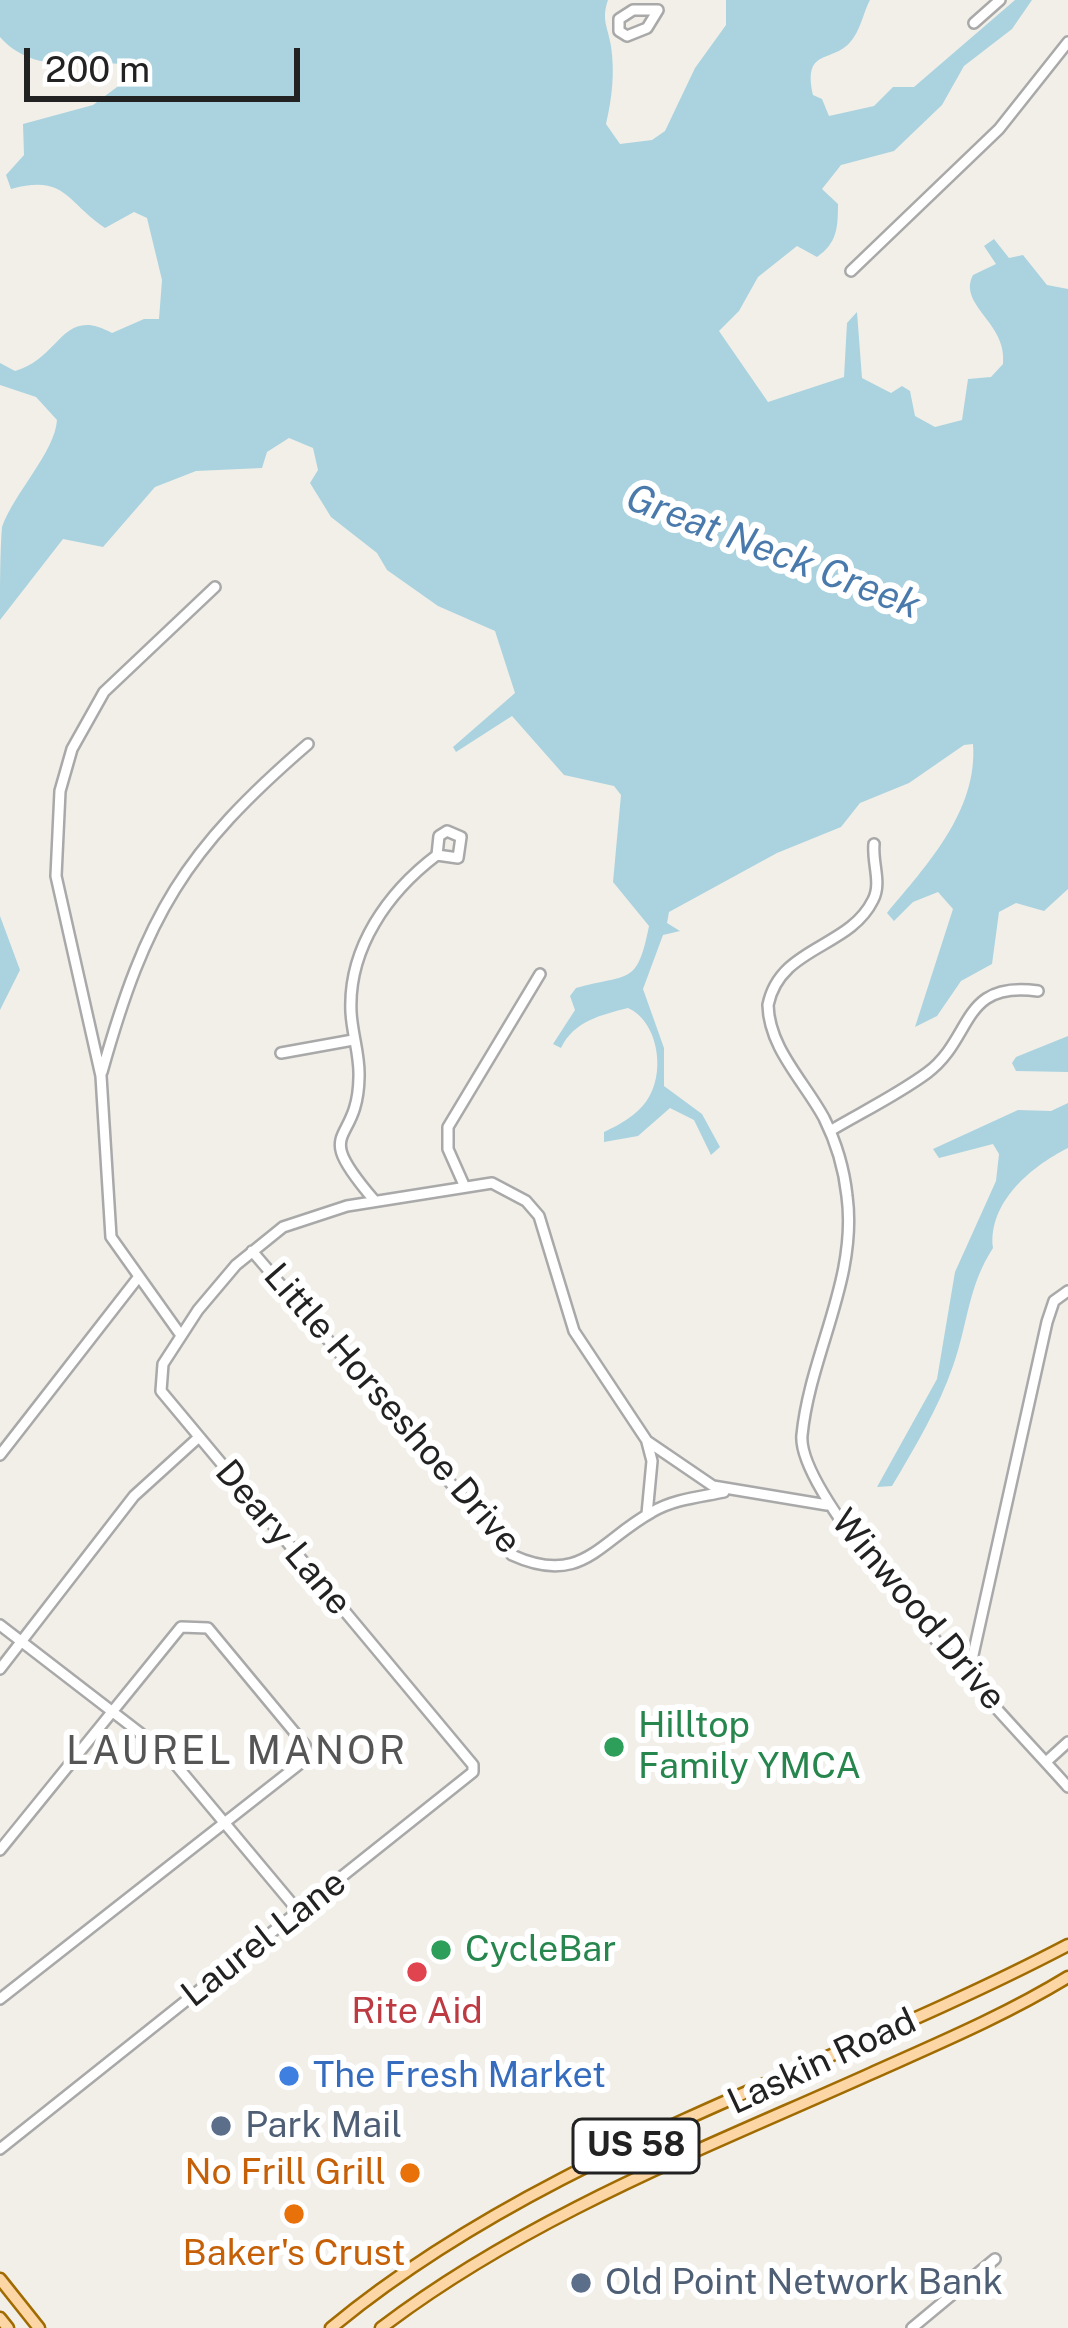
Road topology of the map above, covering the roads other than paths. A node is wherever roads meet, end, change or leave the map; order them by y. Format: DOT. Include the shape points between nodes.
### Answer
graph roads {
  1 [pos="1000,0"];
  2 [pos="974,23"];
  3 [pos="1068,42"];
  4 [pos="851,271"];
  5 [pos="214,587"];
  6 [pos="308,744"];
  7 [pos="874,844"];
  8 [pos="437,855"];
  9 [pos="540,974"];
  10 [pos="1038,991"];
  11 [pos="353,1040"];
  12 [pos="281,1053"];
  13 [pos="101,1076"];
  14 [pos="830,1131"];
  15 [pos="464,1185"];
  16 [pos="374,1201"];
  17 [pos="252,1251"];
  18 [pos="137,1279"];
  19 [pos="1068,1291"];
  20 [pos="181,1334"];
  21 [pos="199,1437"];
  22 [pos="647,1442"];
  23 [pos="0,1455"];
  24 [pos="730,1491"];
  25 [pos="827,1504"];
  26 [pos="647,1514"];
  27 [pos="0,1625"];
  28 [pos="21,1641"];
  29 [pos="0,1669"];
  30 [pos="969,1673"];
  31 [pos="111,1710"];
  32 [pos="433,1718"];
  33 [pos="1068,1742"];
  34 [pos="1046,1762"];
  35 [pos="1068,1787"];
  36 [pos="226,1821"];
  37 [pos="0,1850"];
  38 [pos="299,1912"];
  39 [pos="1068,1945"];
  40 [pos="1068,1977"];
  41 [pos="0,2000"];
  42 [pos="0,2149"];
  43 [pos="995,2260"];
  44 [pos="0,2279"];
  45 [pos="0,2318"];
  46 [pos="8,2328"];
  47 [pos="38,2328"];
  48 [pos="331,2328"];
  49 [pos="382,2328"];
  50 [pos="912,2328"];
  1 -- 2 [label="street"];
  3 -- 4 [label="street" via="991,138"];
  5 -- 13 [label="street" via="104,692 61,791 56,876"];
  6 -- 13 [label="street" via="233,808 163,902 129,976"];
  7 -- 14 [label="street, Winwood Drive" via="872,903 790,965 768,1005 776,1041"];
  8 -- 11 [label="street" via="402,886 364,942 351,991"];
  9 -- 15 [label="street" via="448,1127"];
  10 -- 14 [label="street" via="988,996 933,1068"];
  11 -- 12 [label="street"];
  11 -- 16 [label="street" via="359,1083 338,1148"];
  13 -- 18 [label="street" via="111,1237"];
  14 -- 25 [label="street, Winwood Drive" via="847,1193 847,1249 801,1443"];
  15 -- 16 [label="street"];
  15 -- 22 [label="street" via="503,1186 534,1208 574,1331"];
  16 -- 17 [label="street" via="295,1222"];
  17 -- 20 [label="street"];
  17 -- 26 [label="street, Little Horseshoe Drive" via="512,1555 538,1567 573,1565"];
  18 -- 20 [label="street"];
  18 -- 23 [label="street"];
  19 -- 30 [label="street" via="1047,1322"];
  20 -- 21 [label="street, Deary Lane" via="158,1384"];
  21 -- 28 [label="street" via="134,1496"];
  21 -- 32 [label="street, Deary Lane"];
  22 -- 24 [label="street" via="699,1480"];
  22 -- 26 [label="street"];
  24 -- 25 [label="street"];
  24 -- 26 [label="street, Little Horseshoe Drive"];
  25 -- 30 [label="street, Winwood Drive"];
  27 -- 28 [label="street"];
  28 -- 29 [label="street"];
  28 -- 31 [label="street"];
  30 -- 34 [label="street, Winwood Drive"];
  31 -- 36 [label="street" via="177,1763"];
  31 -- 36 [label="street" via="177,1629 208,1628 302,1739 304,1756"];
  31 -- 37 [label="street"];
  32 -- 38 [label="street, Laurel Lane" via="473,1765 471,1777"];
  33 -- 34 [label="street"];
  34 -- 35 [label="street, Winwood Drive"];
  36 -- 38 [label="street"];
  36 -- 41 [label="street"];
  38 -- 42 [label="street, Laurel Lane"];
  39 -- 48 [label="main road, Laskin Road / US 58" via="556,2183 446,2246"];
  40 -- 49 [label="main road, Laskin Road / US 58" via="565,2214"];
  43 -- 50 [label="street"];
  44 -- 47 [label="main road"];
  45 -- 46 [label="main road"];
}
